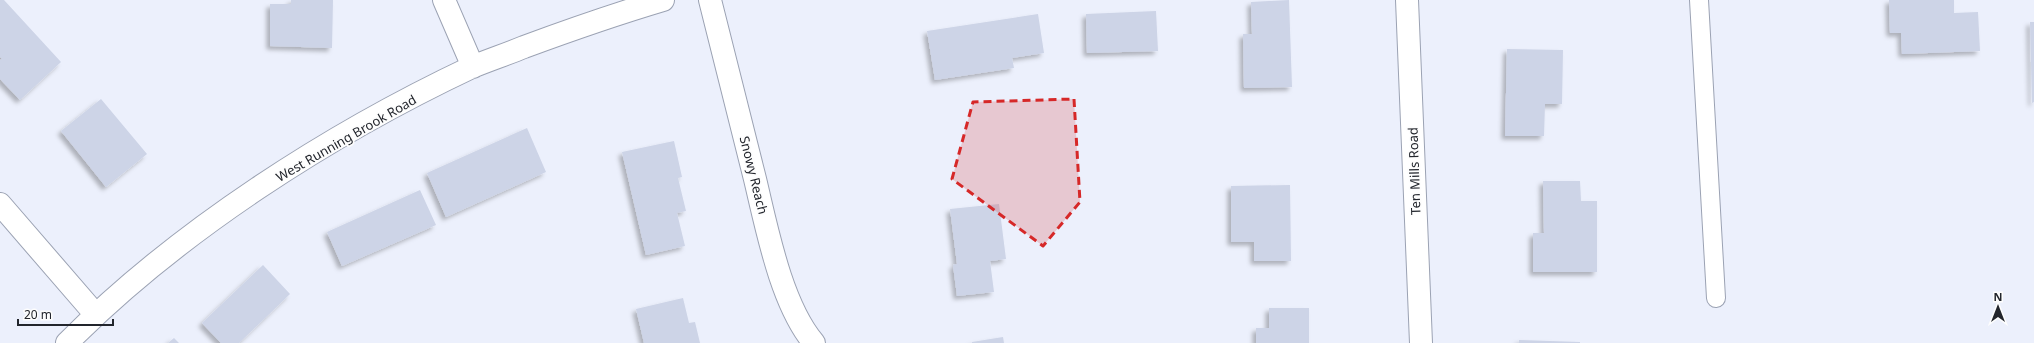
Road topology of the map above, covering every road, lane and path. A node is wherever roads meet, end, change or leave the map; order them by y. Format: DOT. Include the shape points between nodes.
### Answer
graph roads {
  1 [pos="444,0"];
  2 [pos="663,0"];
  3 [pos="710,0"];
  4 [pos="1407,0"];
  5 [pos="1699,0"];
  6 [pos="473,67"];
  7 [pos="0,204"];
  8 [pos="1716,298"];
  9 [pos="96,315"];
  10 [pos="67,343"];
  11 [pos="814,343"];
  12 [pos="1421,343"];
  1 -- 6 [label="street"];
  2 -- 6 [label="street, West Running Brook Road" via="609,16"];
  3 -- 11 [label="street, Snowy Reach" via="772,248 789,300"];
  4 -- 12 [label="street, Ten Mills Road"];
  5 -- 8 [label="lane"];
  6 -- 9 [label="street, West Running Brook Road" via="300,161 166,256"];
  7 -- 9 [label="street"];
  9 -- 10 [label="street, West Running Brook Road"];
}
